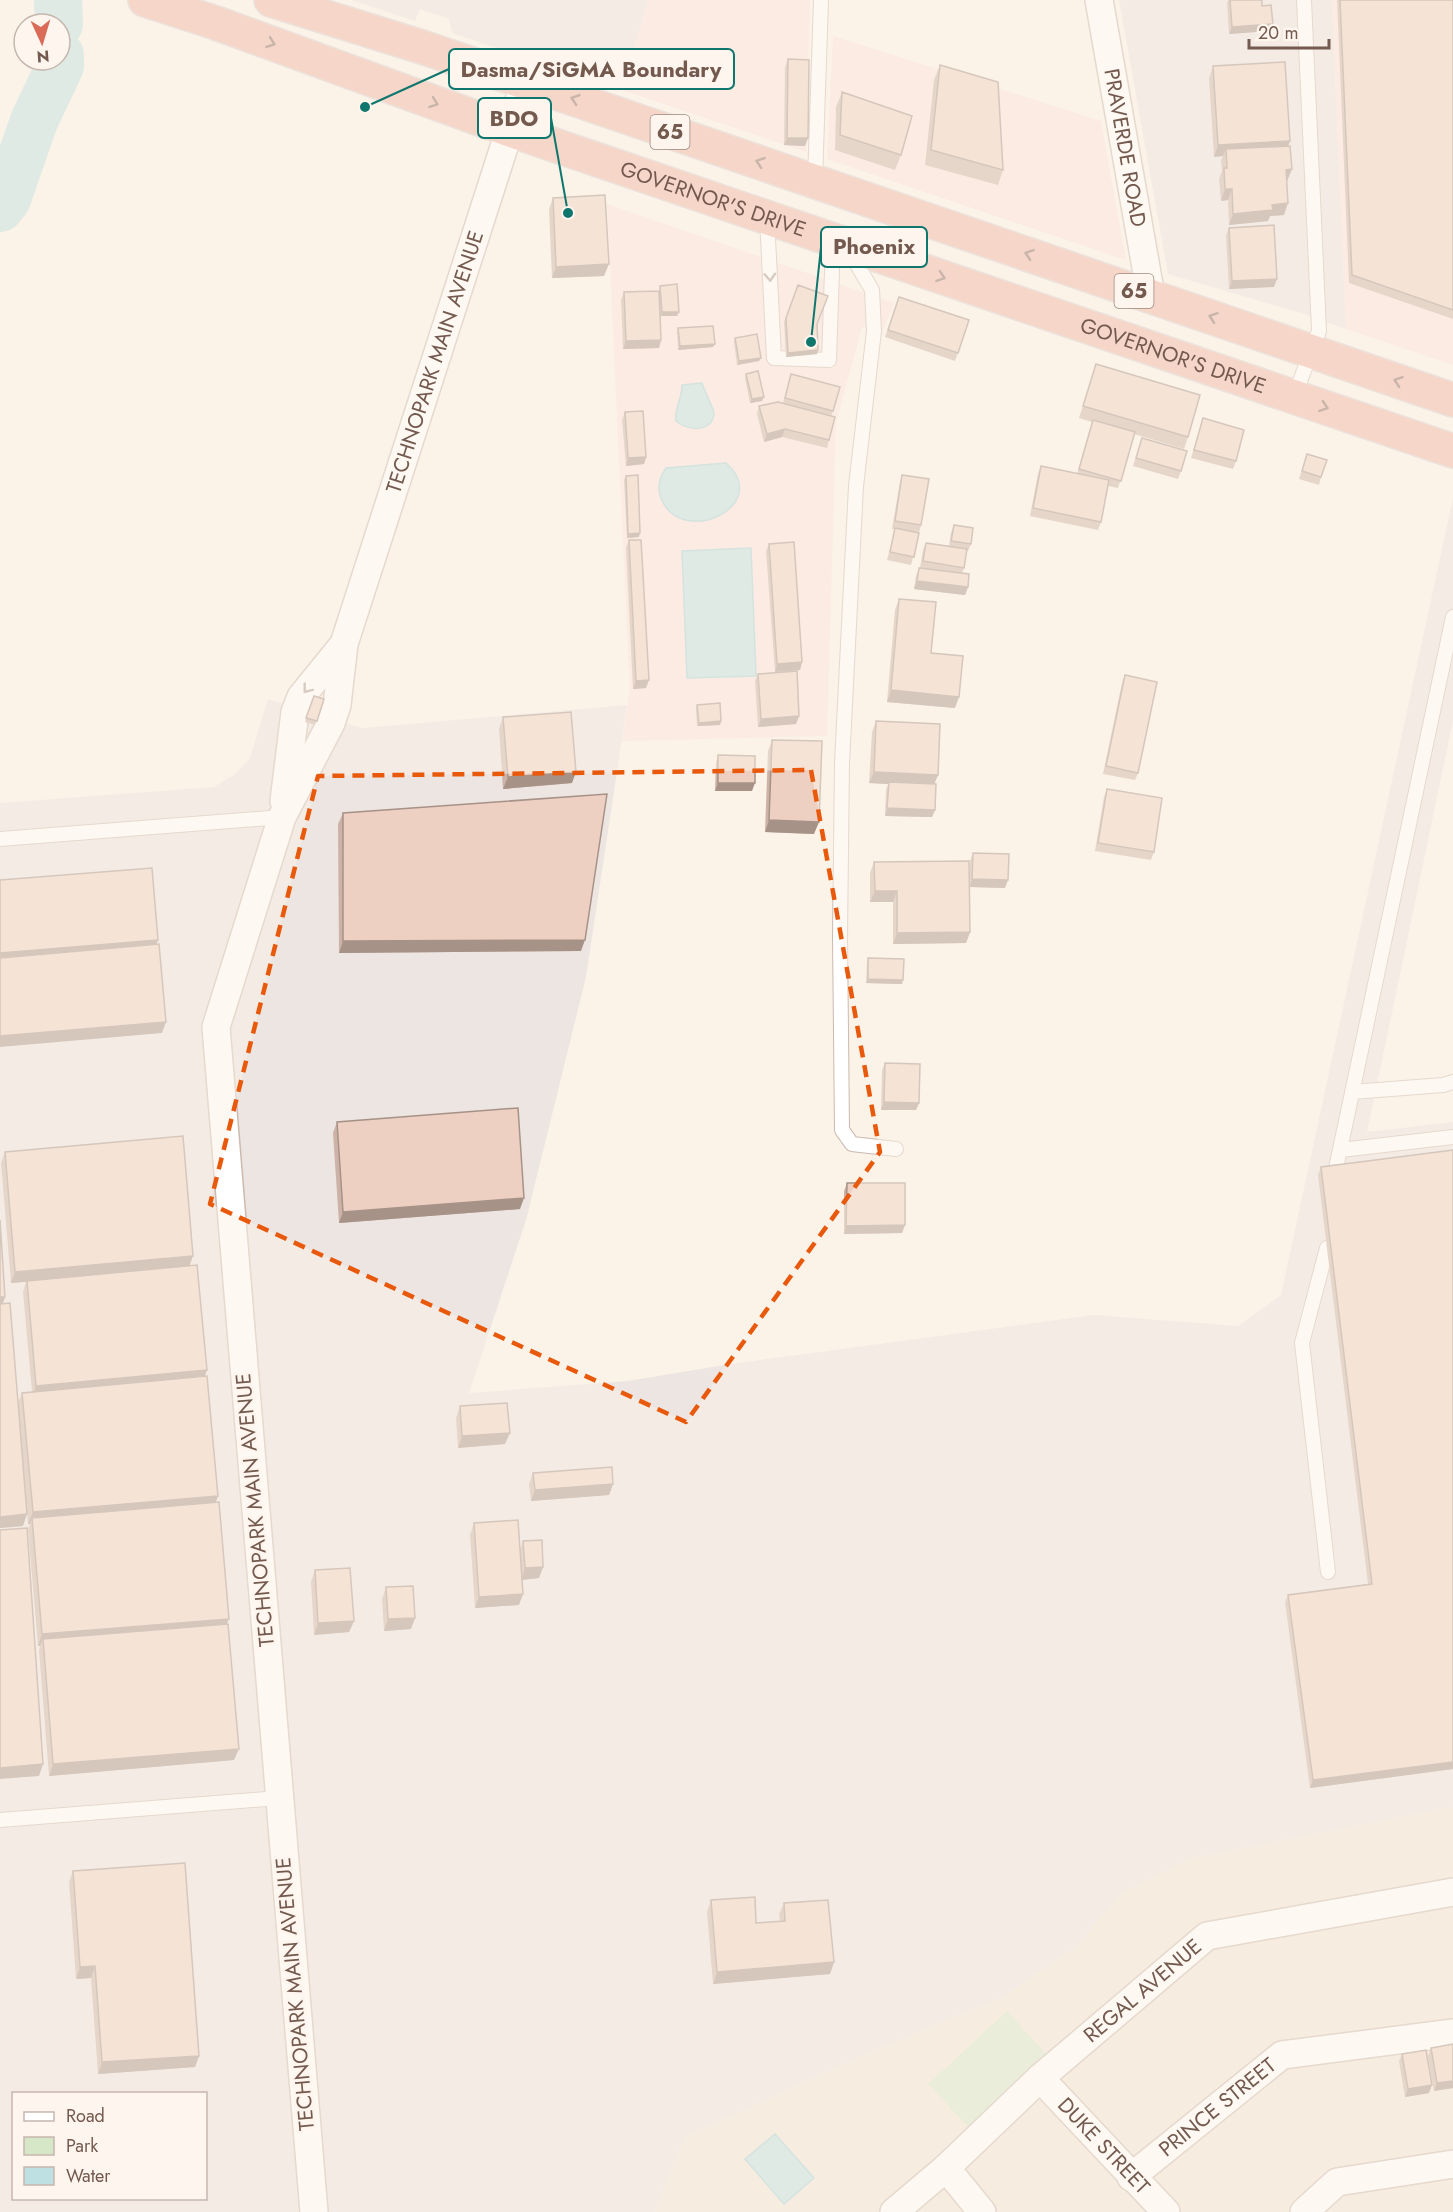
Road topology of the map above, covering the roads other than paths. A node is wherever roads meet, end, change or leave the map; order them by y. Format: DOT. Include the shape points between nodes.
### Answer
graph roads {
  1 [pos="145,0"];
  2 [pos="271,0"];
  3 [pos="821,0"];
  4 [pos="1099,0"];
  5 [pos="1304,0"];
  6 [pos="525,82"];
  7 [pos="510,130"];
  8 [pos="815,182"];
  9 [pos="767,218"];
  10 [pos="839,243"];
  11 [pos="1150,296"];
  12 [pos="1311,351"];
  13 [pos="1294,397"];
  14 [pos="1453,400"];
  15 [pos="1453,451"];
  16 [pos="1453,617"];
  17 [pos="344,644"];
  18 [pos="282,817"];
  19 [pos="0,839"];
  20 [pos="1453,1082"];
  21 [pos="1352,1092"];
  22 [pos="1453,1137"];
  23 [pos="896,1149"];
  24 [pos="1341,1150"];
  25 [pos="1335,1173"];
  26 [pos="1327,1248"];
  27 [pos="1328,1572"];
  28 [pos="279,1797"];
  29 [pos="0,1820"];
  30 [pos="1453,1892"];
  31 [pos="1453,2033"];
  32 [pos="1041,2078"];
  33 [pos="1453,2164"];
  34 [pos="946,2168"];
  35 [pos="1131,2177"];
  36 [pos="314,2212"];
  37 [pos="894,2212"];
  38 [pos="982,2212"];
  39 [pos="1166,2212"];
  40 [pos="1304,2212"];
  1 -- 7 [label="highway, GOVERNOR'S DRIVE / 65, one-way"];
  2 -- 6 [label="highway, 65"];
  3 -- 8 [label="lane"];
  4 -- 11 [label="street, PRAVERDE ROAD"];
  5 -- 12 [label="lane" via="1319,331"];
  6 -- 7 [label="street, TECHNOPARK MAIN AVENUE"];
  8 -- 6 [label="highway, 65, one-way"];
  7 -- 9 [label="highway, GOVERNOR'S DRIVE / 65"];
  7 -- 17 [label="street, TECHNOPARK MAIN AVENUE"];
  11 -- 8 [label="highway, 65, one-way"];
  9 -- 10 [label="highway, GOVERNOR'S DRIVE / 65"];
  9 -- 10 [label="lane, one-way" via="774,358 829,360"];
  10 -- 13 [label="highway, GOVERNOR'S DRIVE / 65, one-way"];
  10 -- 23 [label="lane" via="872,290 873,331 856,486 842,763 842,1130 852,1144"];
  12 -- 11 [label="highway, 65, one-way"];
  12 -- 13 [label="lane"];
  14 -- 12 [label="highway, 65, one-way"];
  13 -- 15 [label="highway, GOVERNOR'S DRIVE / 65, one-way"];
  16 -- 21 [label="lane"];
  17 -- 18 [label="street, TECHNOPARK MAIN AVENUE" via="331,723"];
  17 -- 18 [label="street, TECHNOPARK MAIN AVENUE, one-way" via="301,697 294,712"];
  18 -- 19 [label="lane"];
  18 -- 28 [label="street, TECHNOPARK MAIN AVENUE" via="216,1027"];
  20 -- 21 [label="lane"];
  21 -- 24 [label="lane"];
  22 -- 24 [label="lane"];
  24 -- 25 [label="lane"];
  26 -- 27 [label="lane" via="1302,1343"];
  28 -- 29 [label="lane"];
  28 -- 36 [label="street, TECHNOPARK MAIN AVENUE"];
  30 -- 32 [label="street, REGAL AVENUE" via="1207,1936"];
  31 -- 35 [label="street, PRINCE STREET" via="1282,2055"];
  32 -- 34 [label="street, REGAL AVENUE"];
  32 -- 35 [label="street, DUKE STREET"];
  33 -- 40 [label="street" via="1337,2182"];
  34 -- 37 [label="street, REGAL AVENUE"];
  34 -- 38 [label="street"];
  35 -- 39 [label="street, DUKE STREET"];
}
